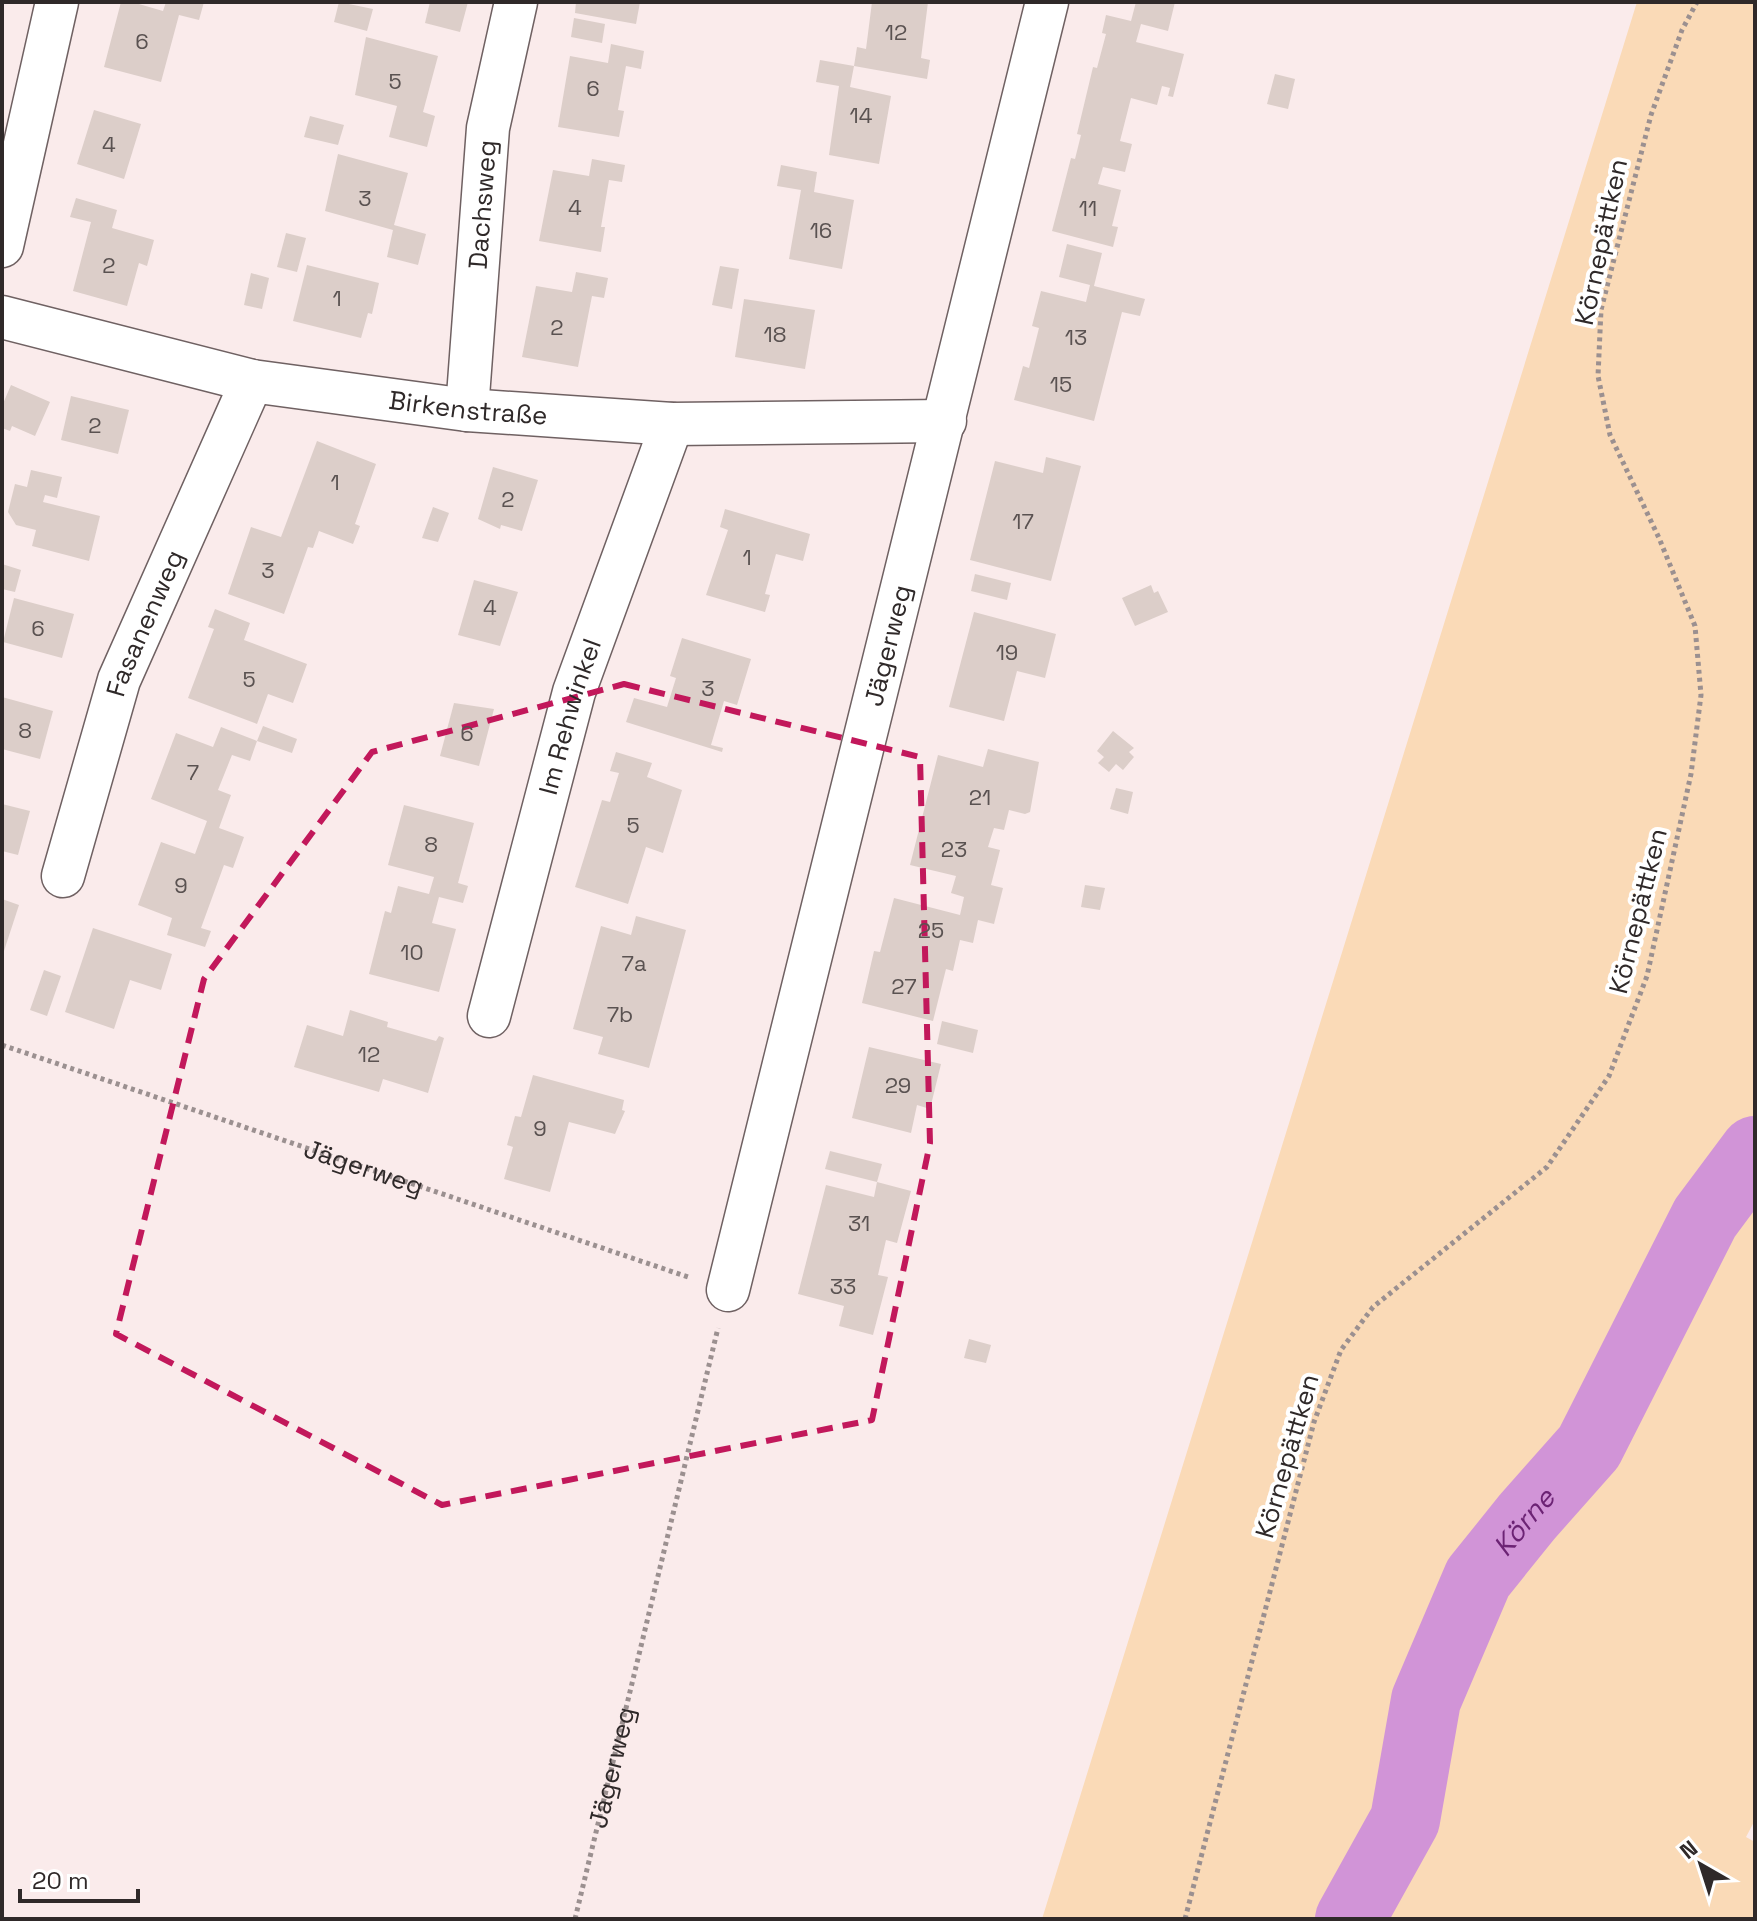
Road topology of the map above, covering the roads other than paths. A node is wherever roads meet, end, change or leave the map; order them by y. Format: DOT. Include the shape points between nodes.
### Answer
graph roads {
  1 [pos="57,2"];
  2 [pos="516,2"];
  3 [pos="1047,2"];
  4 [pos="2,246"];
  5 [pos="2,317"];
  6 [pos="252,381"];
  7 [pos="467,410"];
  8 [pos="945,421"];
  9 [pos="672,424"];
  10 [pos="63,876"];
  11 [pos="489,1016"];
  12 [pos="728,1290"];
  1 -- 4 [label="street"];
  2 -- 7 [label="street, Dachsweg" via="488,128"];
  3 -- 8 [label="street, Jägerweg"];
  5 -- 6 [label="street, Birkenstraße"];
  6 -- 7 [label="street, Birkenstraße"];
  6 -- 10 [label="street, Fasanenweg" via="119,680"];
  7 -- 9 [label="street, Birkenstraße"];
  8 -- 9 [label="street, Birkenstraße"];
  8 -- 12 [label="street, Jägerweg"];
  9 -- 11 [label="street, Im Rehwinkel" via="574,692"];
}
